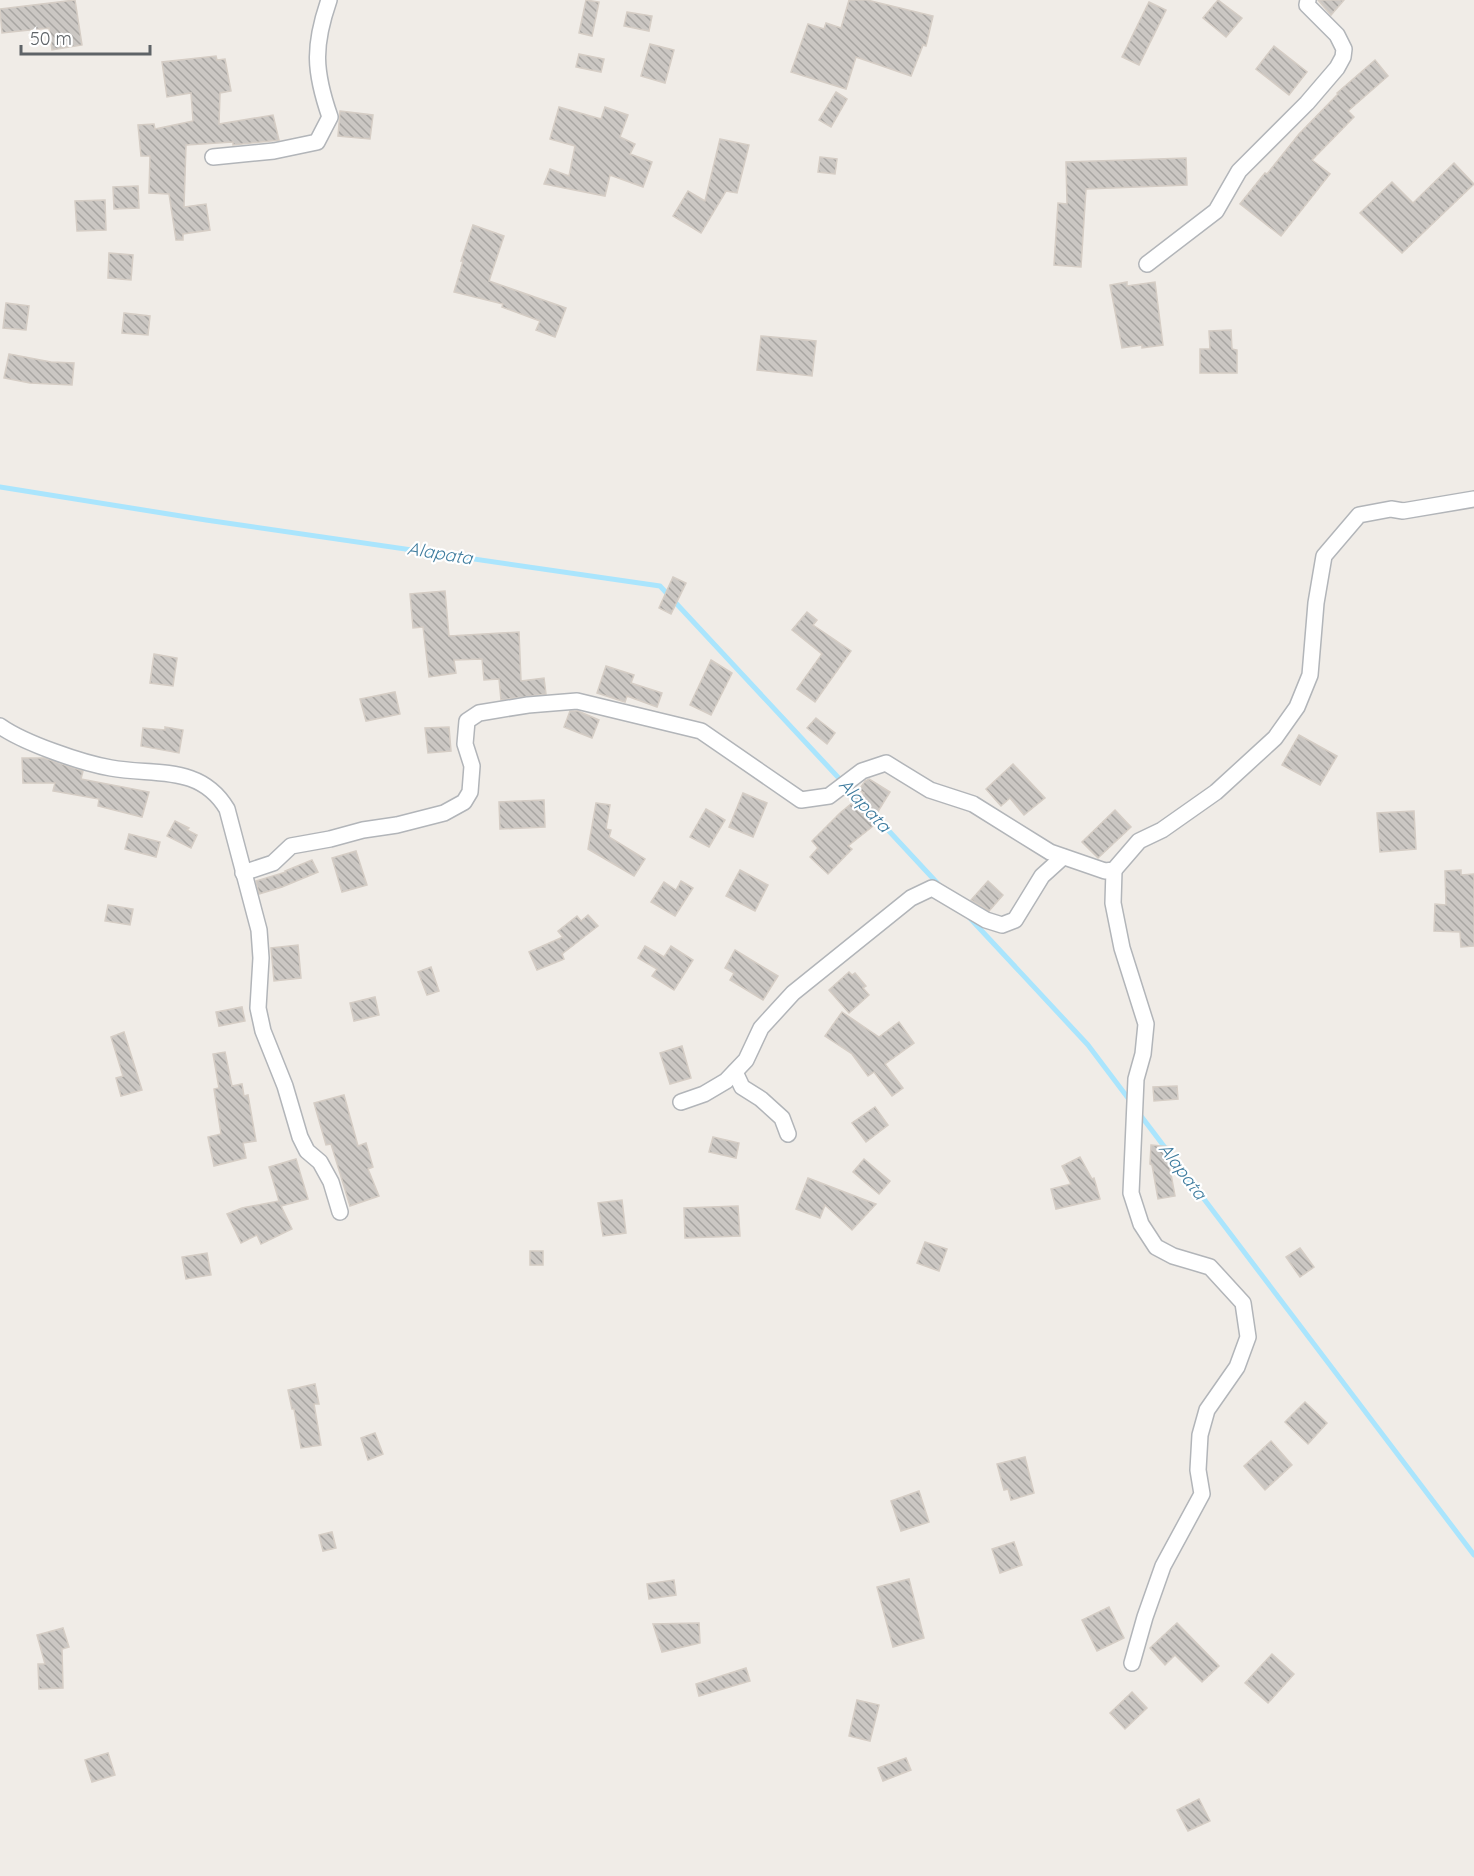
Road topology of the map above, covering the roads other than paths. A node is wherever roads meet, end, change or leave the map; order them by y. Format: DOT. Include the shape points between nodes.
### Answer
graph roads {
  1 [pos="329,0"];
  2 [pos="1308,0"];
  3 [pos="213,157"];
  4 [pos="1147,264"];
  5 [pos="1474,499"];
  6 [pos="0,726"];
  7 [pos="1063,857"];
  8 [pos="1114,870"];
  9 [pos="243,873"];
  10 [pos="735,1072"];
  11 [pos="681,1102"];
  12 [pos="788,1134"];
  13 [pos="340,1212"];
  14 [pos="1132,1664"];
  1 -- 3 [label="street" via="316,59 330,117 317,142"];
  2 -- 4 [label="street" via="1307,5 1337,35 1344,49 1337,68 1239,171 1216,211"];
  5 -- 8 [label="street" via="1359,515 1324,556 1310,675 1297,707 1275,738 1224,785 1162,830 1139,841"];
  6 -- 9 [label="street" via="58,753 111,768 172,773 201,783 220,797 227,809"];
  7 -- 8 [label="street" via="1105,871"];
  7 -- 9 [label="street" via="973,804 930,790 886,763 862,771 829,796 801,800 700,731 577,701 479,713 467,721 465,744 472,766 470,792 464,801 444,813 291,846 273,863"];
  7 -- 10 [label="street" via="1041,876 1015,920 1002,925 986,920 932,888 911,898 793,993 761,1028 746,1060"];
  8 -- 14 [label="street" via="1113,903 1122,948 1146,1024 1136,1079 1131,1193 1141,1224 1156,1247 1210,1267 1243,1303 1248,1336 1237,1367 1207,1410 1200,1436 1198,1470 1202,1494 1163,1566"];
  9 -- 13 [label="street" via="259,930 258,1008 264,1031 300,1137 326,1172"];
  10 -- 11 [label="street" via="726,1081"];
  10 -- 12 [label="street" via="742,1087 782,1118"];
}
